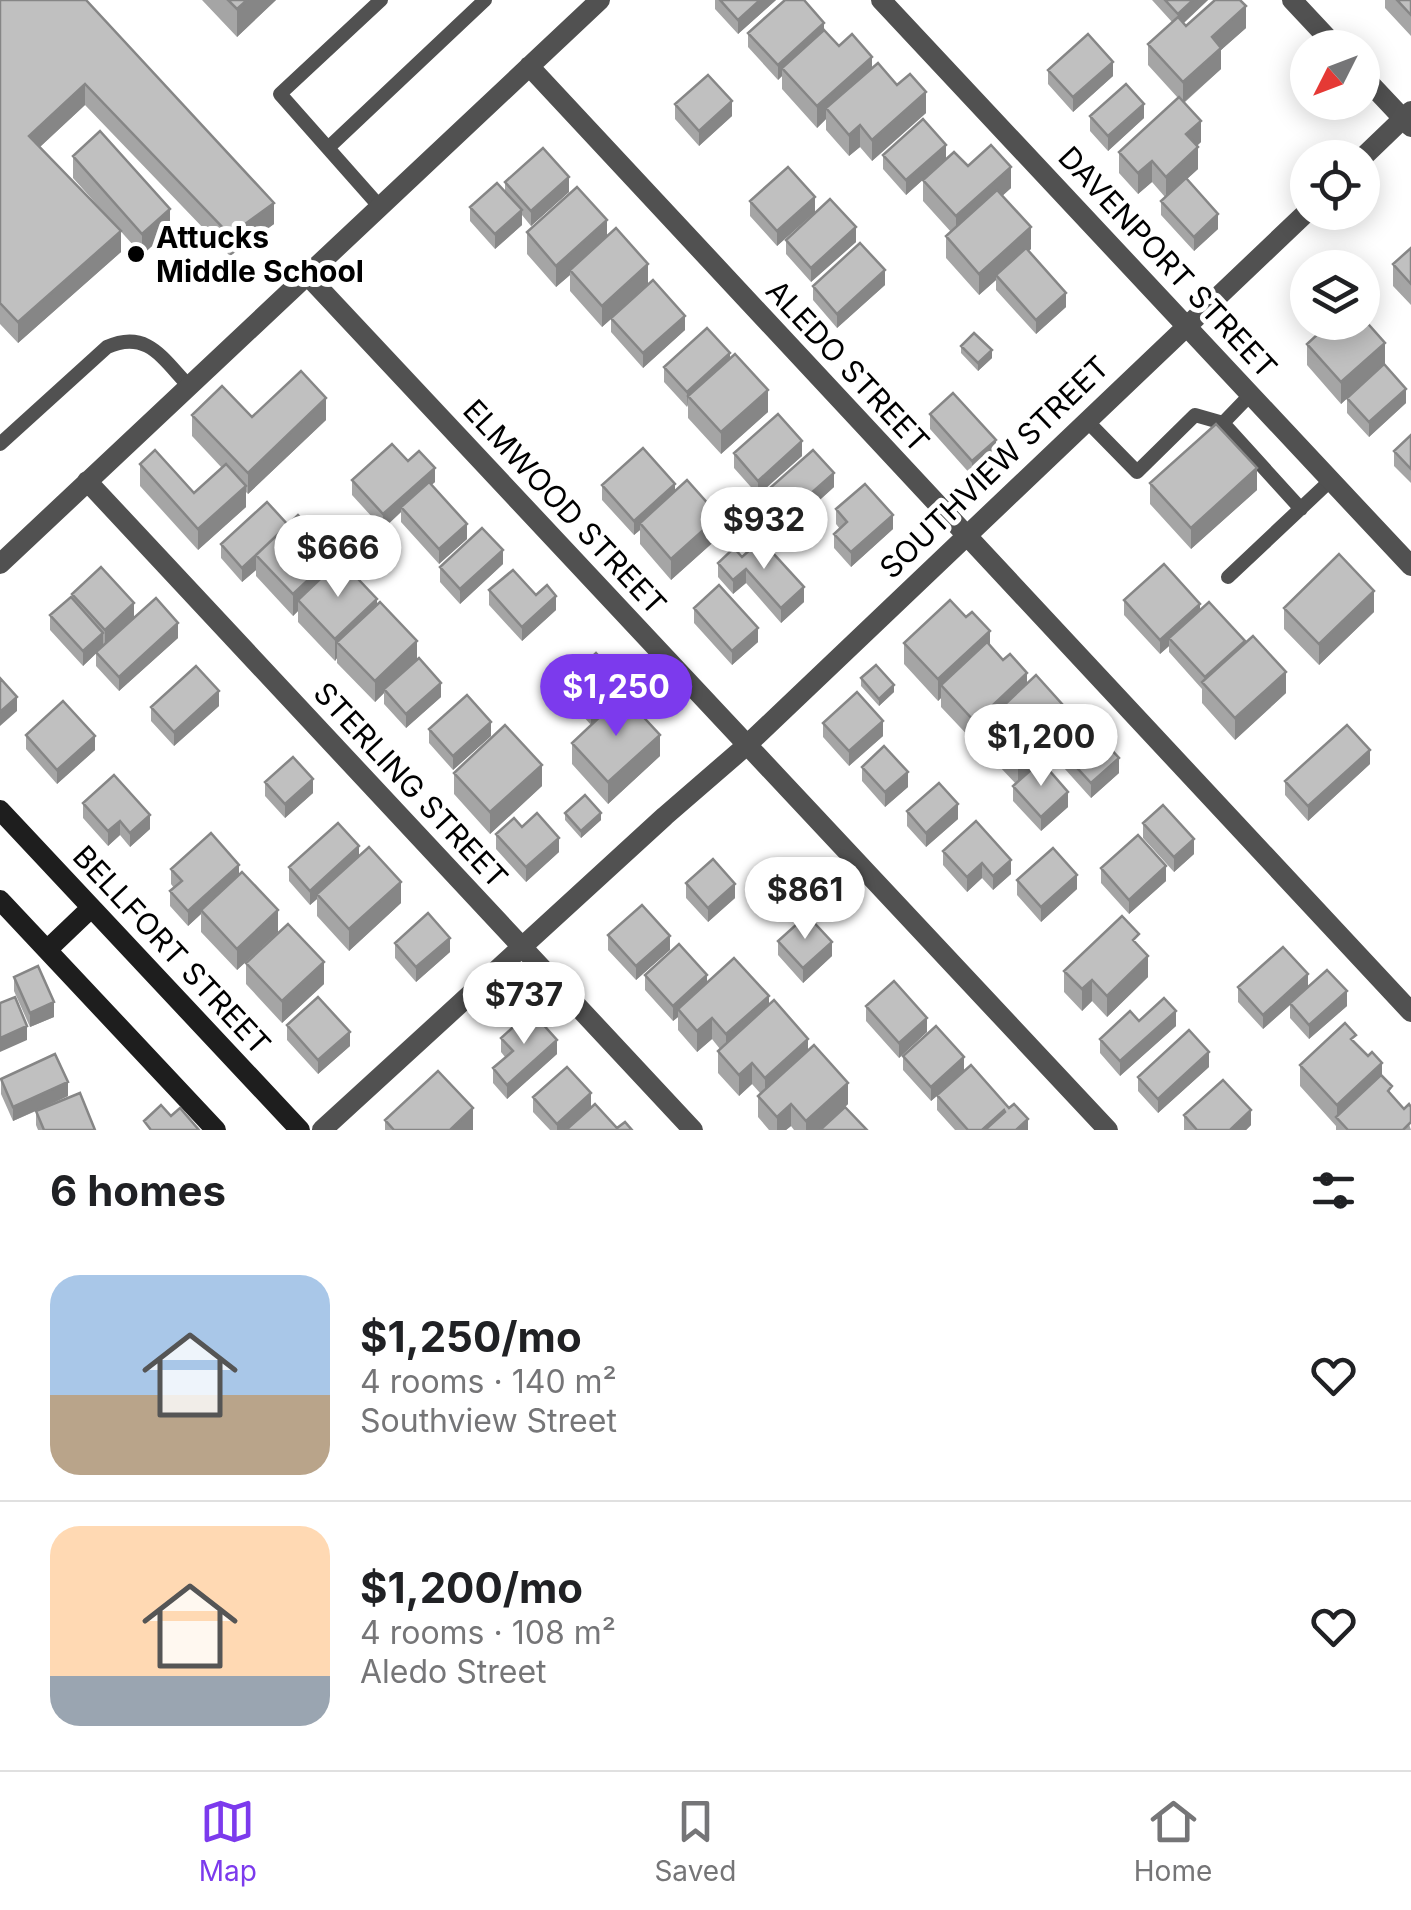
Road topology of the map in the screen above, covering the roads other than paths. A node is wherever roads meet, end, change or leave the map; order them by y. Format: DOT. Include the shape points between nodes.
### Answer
graph roads {
  1 [pos="381,0"];
  2 [pos="485,0"];
  3 [pos="600,0"];
  4 [pos="881,0"];
  5 [pos="1292,0"];
  6 [pos="1320,30"];
  7 [pos="529,66"];
  8 [pos="1380,92"];
  9 [pos="1408,119"];
  10 [pos="1380,143"];
  11 [pos="328,148"];
  12 [pos="380,207"];
  13 [pos="1290,228"];
  14 [pos="307,275"];
  15 [pos="1187,327"];
  16 [pos="188,386"];
  17 [pos="1251,394"];
  18 [pos="1086,420"];
  19 [pos="1222,423"];
  20 [pos="0,444"];
  21 [pos="1331,480"];
  22 [pos="87,481"];
  23 [pos="1301,509"];
  24 [pos="966,535"];
  25 [pos="4,553"];
  26 [pos="1411,566"];
  27 [pos="1228,577"];
  28 [pos="747,745"];
  29 [pos="0,810"];
  30 [pos="0,900"];
  31 [pos="91,908"];
  32 [pos="522,948"];
  33 [pos="47,950"];
  34 [pos="1411,1012"];
  35 [pos="216,1130"];
  36 [pos="300,1130"];
  37 [pos="322,1130"];
  38 [pos="692,1130"];
  39 [pos="1108,1130"];
  1 -- 11 [label="lane" via="280,94"];
  2 -- 11 [label="lane"];
  3 -- 7 [label="street"];
  4 -- 15 [label="street, DAVENPORT STREET"];
  5 -- 6 [label="street"];
  7 -- 12 [label="street"];
  7 -- 24 [label="street, ALEDO STREET"];
  8 -- 9 [label="street"];
  9 -- 10 [label="street"];
  11 -- 12 [label="lane"];
  12 -- 14 [label="street"];
  13 -- 15 [label="street, SOUTHVIEW STREET"];
  14 -- 16 [label="street"];
  14 -- 28 [label="street, ELMWOOD STREET"];
  15 -- 17 [label="street, DAVENPORT STREET"];
  15 -- 18 [label="street, SOUTHVIEW STREET"];
  16 -- 20 [label="lane" via="147,344 118,342"];
  16 -- 22 [label="street"];
  17 -- 19 [label="lane"];
  17 -- 21 [label="street, DAVENPORT STREET"];
  18 -- 19 [label="lane" via="1137,472 1195,416"];
  18 -- 24 [label="street, SOUTHVIEW STREET"];
  19 -- 23 [label="lane"];
  21 -- 23 [label="lane"];
  21 -- 26 [label="street, DAVENPORT STREET"];
  22 -- 25 [label="street"];
  22 -- 32 [label="street, STERLING STREET"];
  23 -- 27 [label="lane"];
  24 -- 28 [label="street, SOUTHVIEW STREET"];
  24 -- 34 [label="street, ALEDO STREET"];
  28 -- 32 [label="street, SOUTHVIEW STREET"];
  28 -- 39 [label="street, ELMWOOD STREET"];
  29 -- 31 [label="main road, BELLFORT STREET"];
  30 -- 33 [label="main road"];
  31 -- 33 [label="main road"];
  31 -- 36 [label="main road, BELLFORT STREET"];
  32 -- 37 [label="street, SOUTHVIEW STREET"];
  32 -- 38 [label="street, STERLING STREET"];
  33 -- 35 [label="main road"];
}
